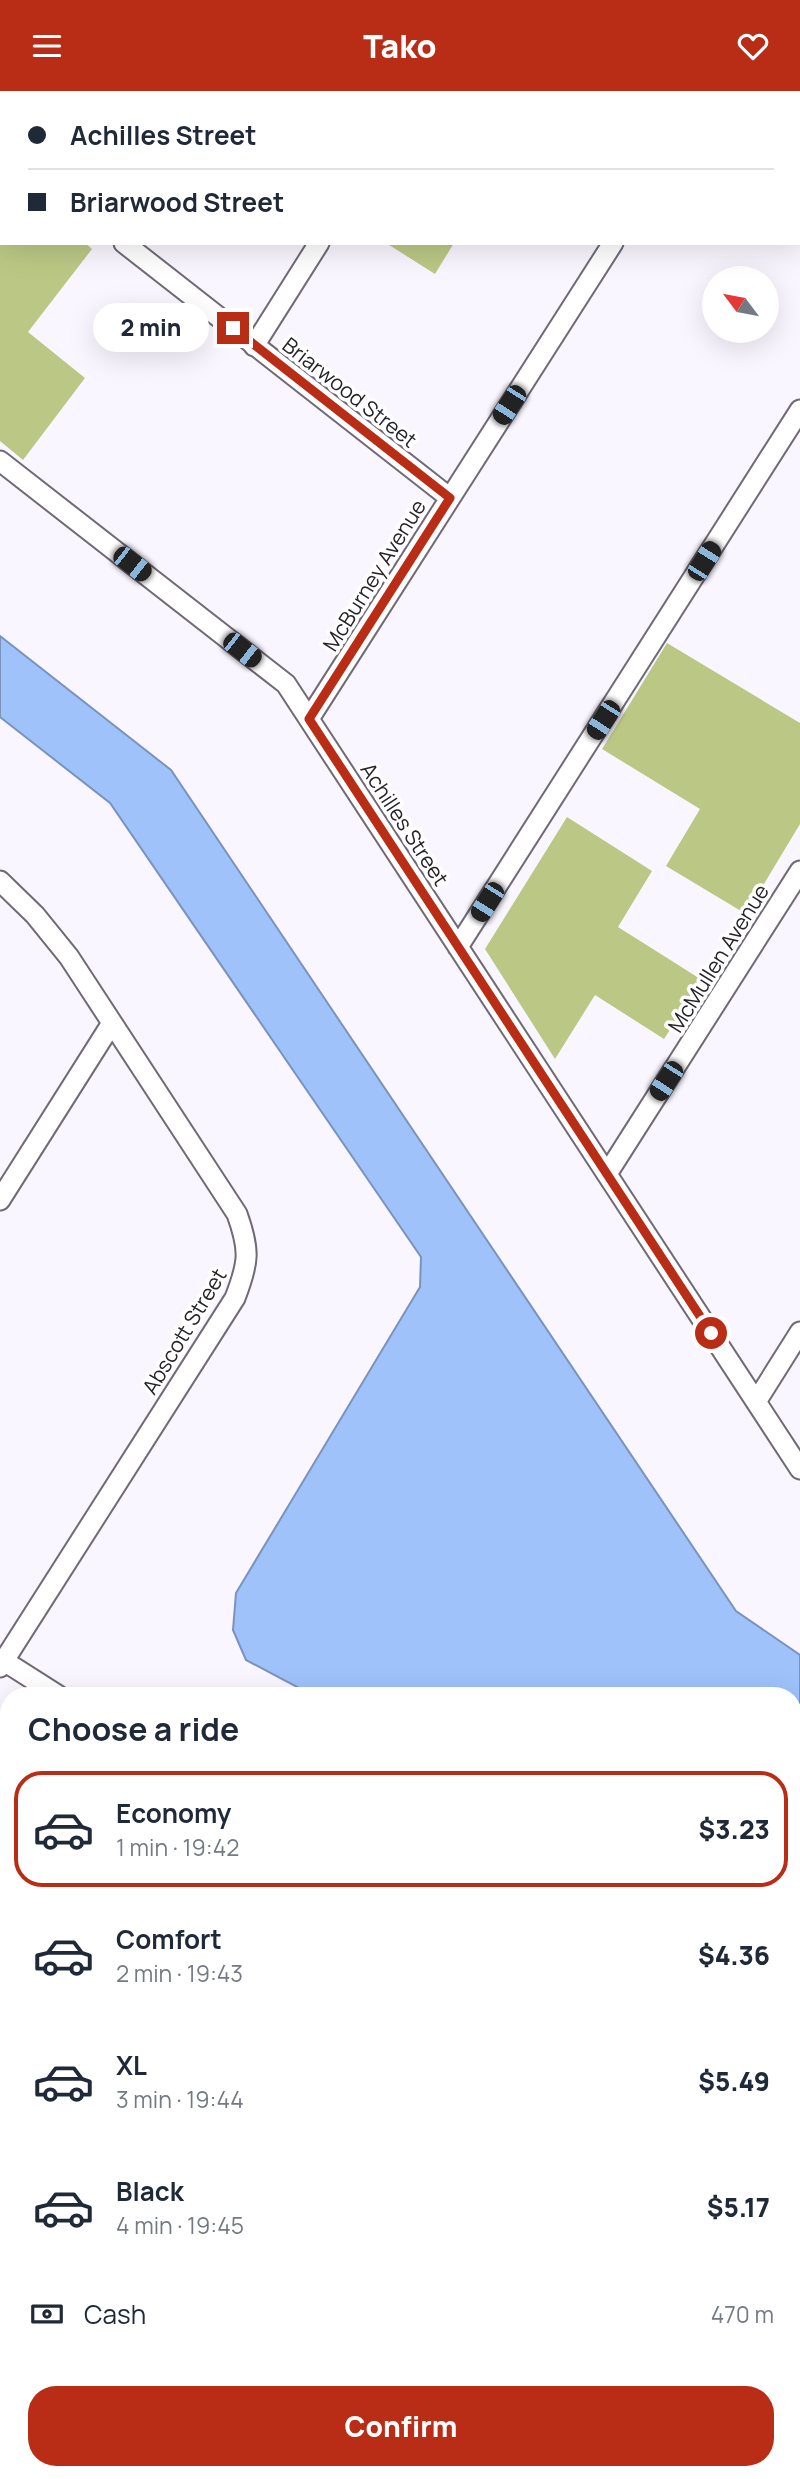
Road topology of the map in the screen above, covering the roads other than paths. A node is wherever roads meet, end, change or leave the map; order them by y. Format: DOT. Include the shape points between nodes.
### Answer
graph roads {
  1 [pos="127,245"];
  2 [pos="319,245"];
  3 [pos="612,245"];
  4 [pos="254,345"];
  5 [pos="797,422"];
  6 [pos="0,461"];
  7 [pos="450,498"];
  8 [pos="309,719"];
  9 [pos="800,871"];
  10 [pos="0,881"];
  11 [pos="458,947"];
  12 [pos="112,1023"];
  13 [pos="607,1174"];
  14 [pos="0,1200"];
  15 [pos="800,1332"];
  16 [pos="756,1402"];
  17 [pos="800,1469"];
  18 [pos="2,1664"];
  19 [pos="43,1687"];
  1 -- 4 [label="street, Briarwood Street"];
  2 -- 4 [label="street"];
  3 -- 7 [label="street, McBurney Avenue"];
  4 -- 7 [label="street, Briarwood Street"];
  5 -- 11 [label="street"];
  6 -- 8 [label="street, Achilles Street" via="286,684"];
  7 -- 8 [label="street, McBurney Avenue"];
  8 -- 11 [label="street, Achilles Street"];
  9 -- 13 [label="street, McMullen Avenue"];
  10 -- 12 [label="street, Abscott Street" via="69,957"];
  11 -- 13 [label="street, Achilles Street"];
  12 -- 14 [label="street"];
  12 -- 18 [label="street, Abscott Street" via="237,1214 246,1240 246,1268 235,1298"];
  13 -- 16 [label="street, Achilles Street"];
  15 -- 16 [label="street"];
  16 -- 17 [label="street, Achilles Street"];
  18 -- 19 [label="street"];
}
